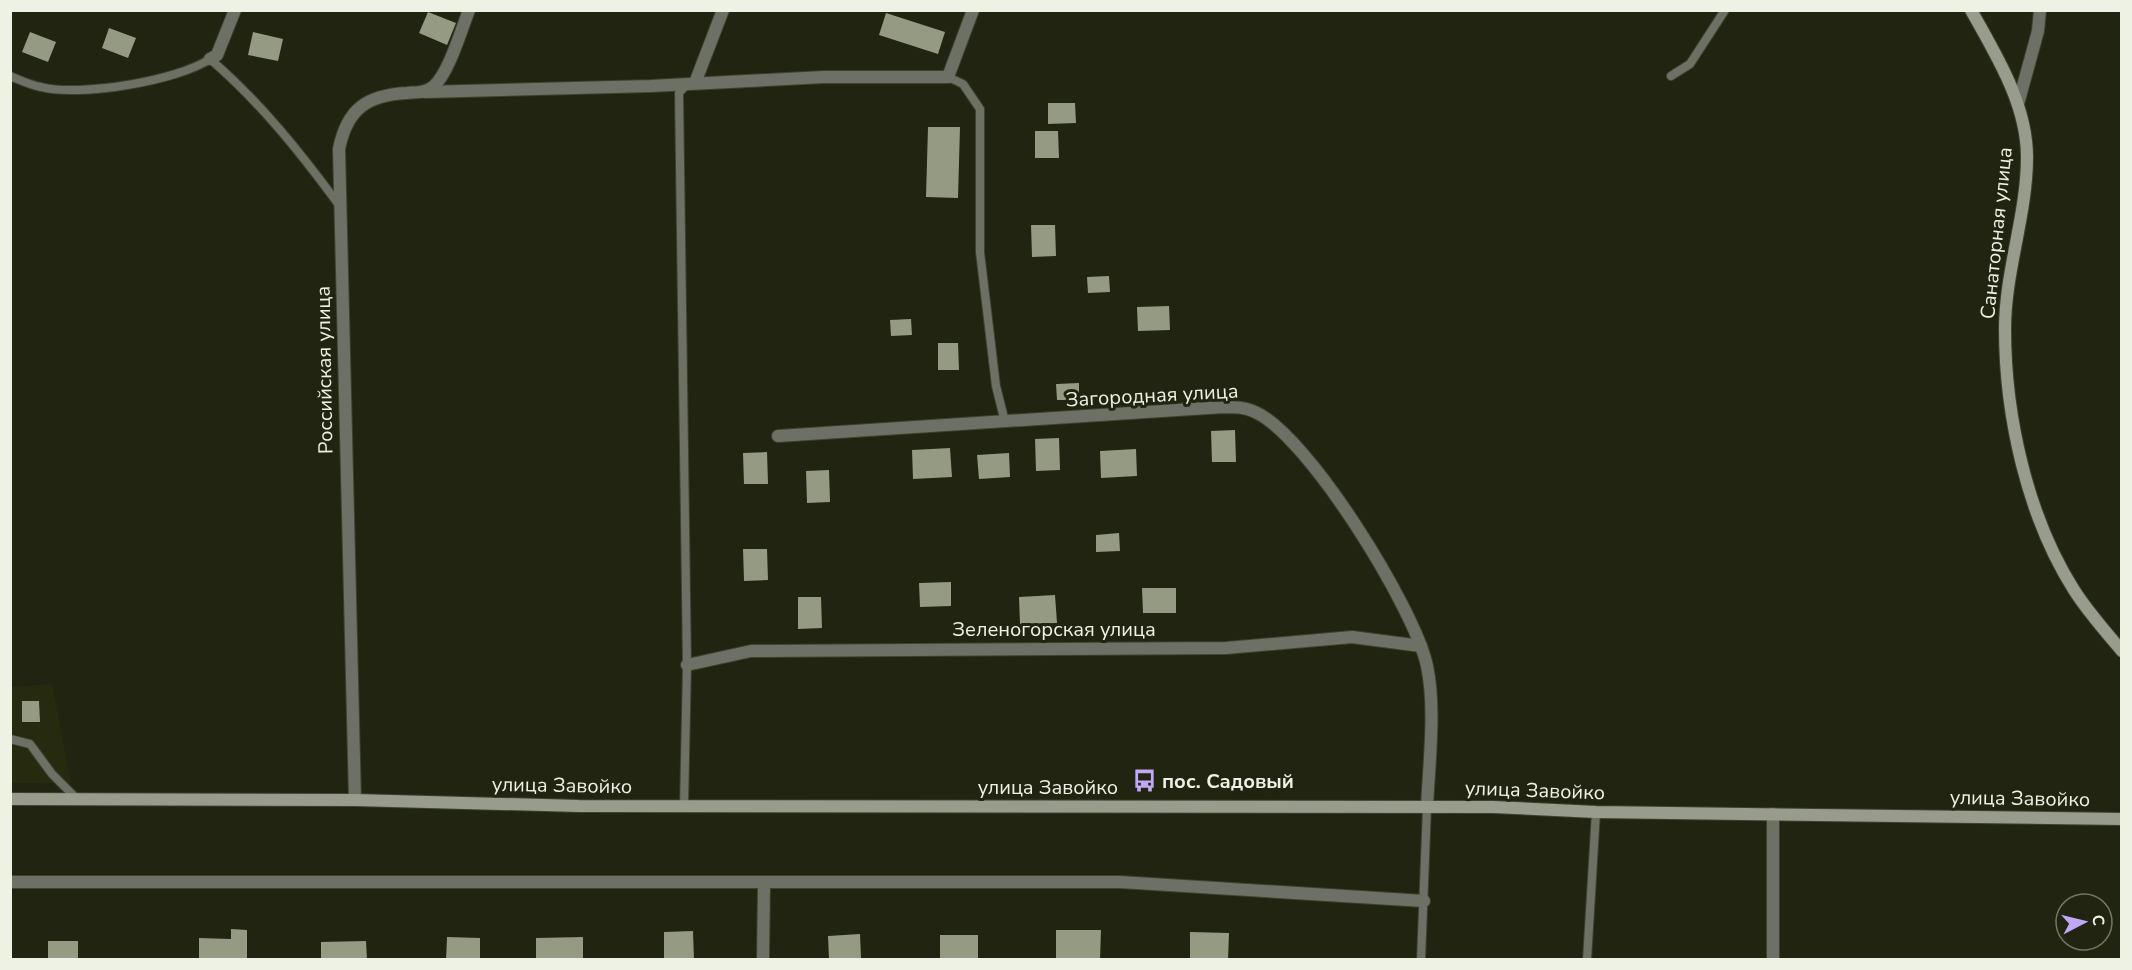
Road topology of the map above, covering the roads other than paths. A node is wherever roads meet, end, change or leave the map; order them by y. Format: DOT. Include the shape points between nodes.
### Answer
graph roads {
  1 [pos="235,10"];
  2 [pos="469,10"];
  3 [pos="723,10"];
  4 [pos="973,10"];
  5 [pos="1725,10"];
  6 [pos="1971,10"];
  7 [pos="2040,10"];
  8 [pos="210,59"];
  9 [pos="10,76"];
  10 [pos="1671,76"];
  11 [pos="948,77"];
  12 [pos="692,83"];
  13 [pos="423,92"];
  14 [pos="2018,104"];
  15 [pos="339,206"];
  16 [pos="1005,422"];
  17 [pos="778,436"];
  18 [pos="1421,646"];
  19 [pos="2121,651"];
  20 [pos="687,665"];
  21 [pos="10,739"];
  22 [pos="10,799"];
  23 [pos="76,799"];
  24 [pos="355,800"];
  25 [pos="684,806"];
  26 [pos="1427,807"];
  27 [pos="1596,812"];
  28 [pos="1773,814"];
  29 [pos="2121,819"];
  30 [pos="10,882"];
  31 [pos="764,884"];
  32 [pos="1424,901"];
  33 [pos="763,960"];
  34 [pos="1421,960"];
  35 [pos="1587,960"];
  36 [pos="1773,960"];
  1 -- 8 [label="street" via="217,55"];
  2 -- 13 [label="street" via="442,76"];
  3 -- 12 [label="street"];
  4 -- 11 [label="street"];
  5 -- 10 [label="lane" via="1690,64"];
  6 -- 14 [label="main road"];
  7 -- 14 [label="street, Санаторная улица"];
  8 -- 9 [label="lane" via="177,73 98,89 42,88"];
  8 -- 15 [label="lane" via="258,104"];
  11 -- 12 [label="street, Российская улица"];
  11 -- 16 [label="lane" via="963,84 980,109 980,252 996,386"];
  12 -- 13 [label="street, Российская улица"];
  12 -- 20 [label="lane" via="679,93"];
  13 -- 15 [label="street, Российская улица" via="375,98 354,111 339,148"];
  14 -- 19 [label="main road, Санаторная улица" via="2027,158 2005,330 2016,430 2034,500 2059,563 2090,613"];
  15 -- 24 [label="street, Российская улица"];
  16 -- 17 [label="street, Загородная улица"];
  16 -- 18 [label="street, Загородная улица" via="1223,407 1255,411 1286,436 1325,480 1394,591"];
  18 -- 20 [label="street, Зеленогорская улица" via="1352,638 1226,648 763,651"];
  18 -- 26 [label="street, Загородная улица" via="1429,681"];
  20 -- 25 [label="lane"];
  21 -- 23 [label="lane" via="30,744"];
  22 -- 23 [label="main road, улица Завойко"];
  23 -- 24 [label="main road, улица Завойко"];
  24 -- 25 [label="main road, улица Завойко"];
  25 -- 26 [label="main road, улица Завойко"];
  26 -- 27 [label="main road, улица Завойко"];
  26 -- 32 [label="lane"];
  27 -- 28 [label="main road, улица Завойко"];
  27 -- 35 [label="lane"];
  28 -- 29 [label="main road, улица Завойко"];
  28 -- 36 [label="street"];
  30 -- 31 [label="street"];
  31 -- 32 [label="street" via="1120,882"];
  31 -- 33 [label="street"];
  32 -- 34 [label="lane"];
}
